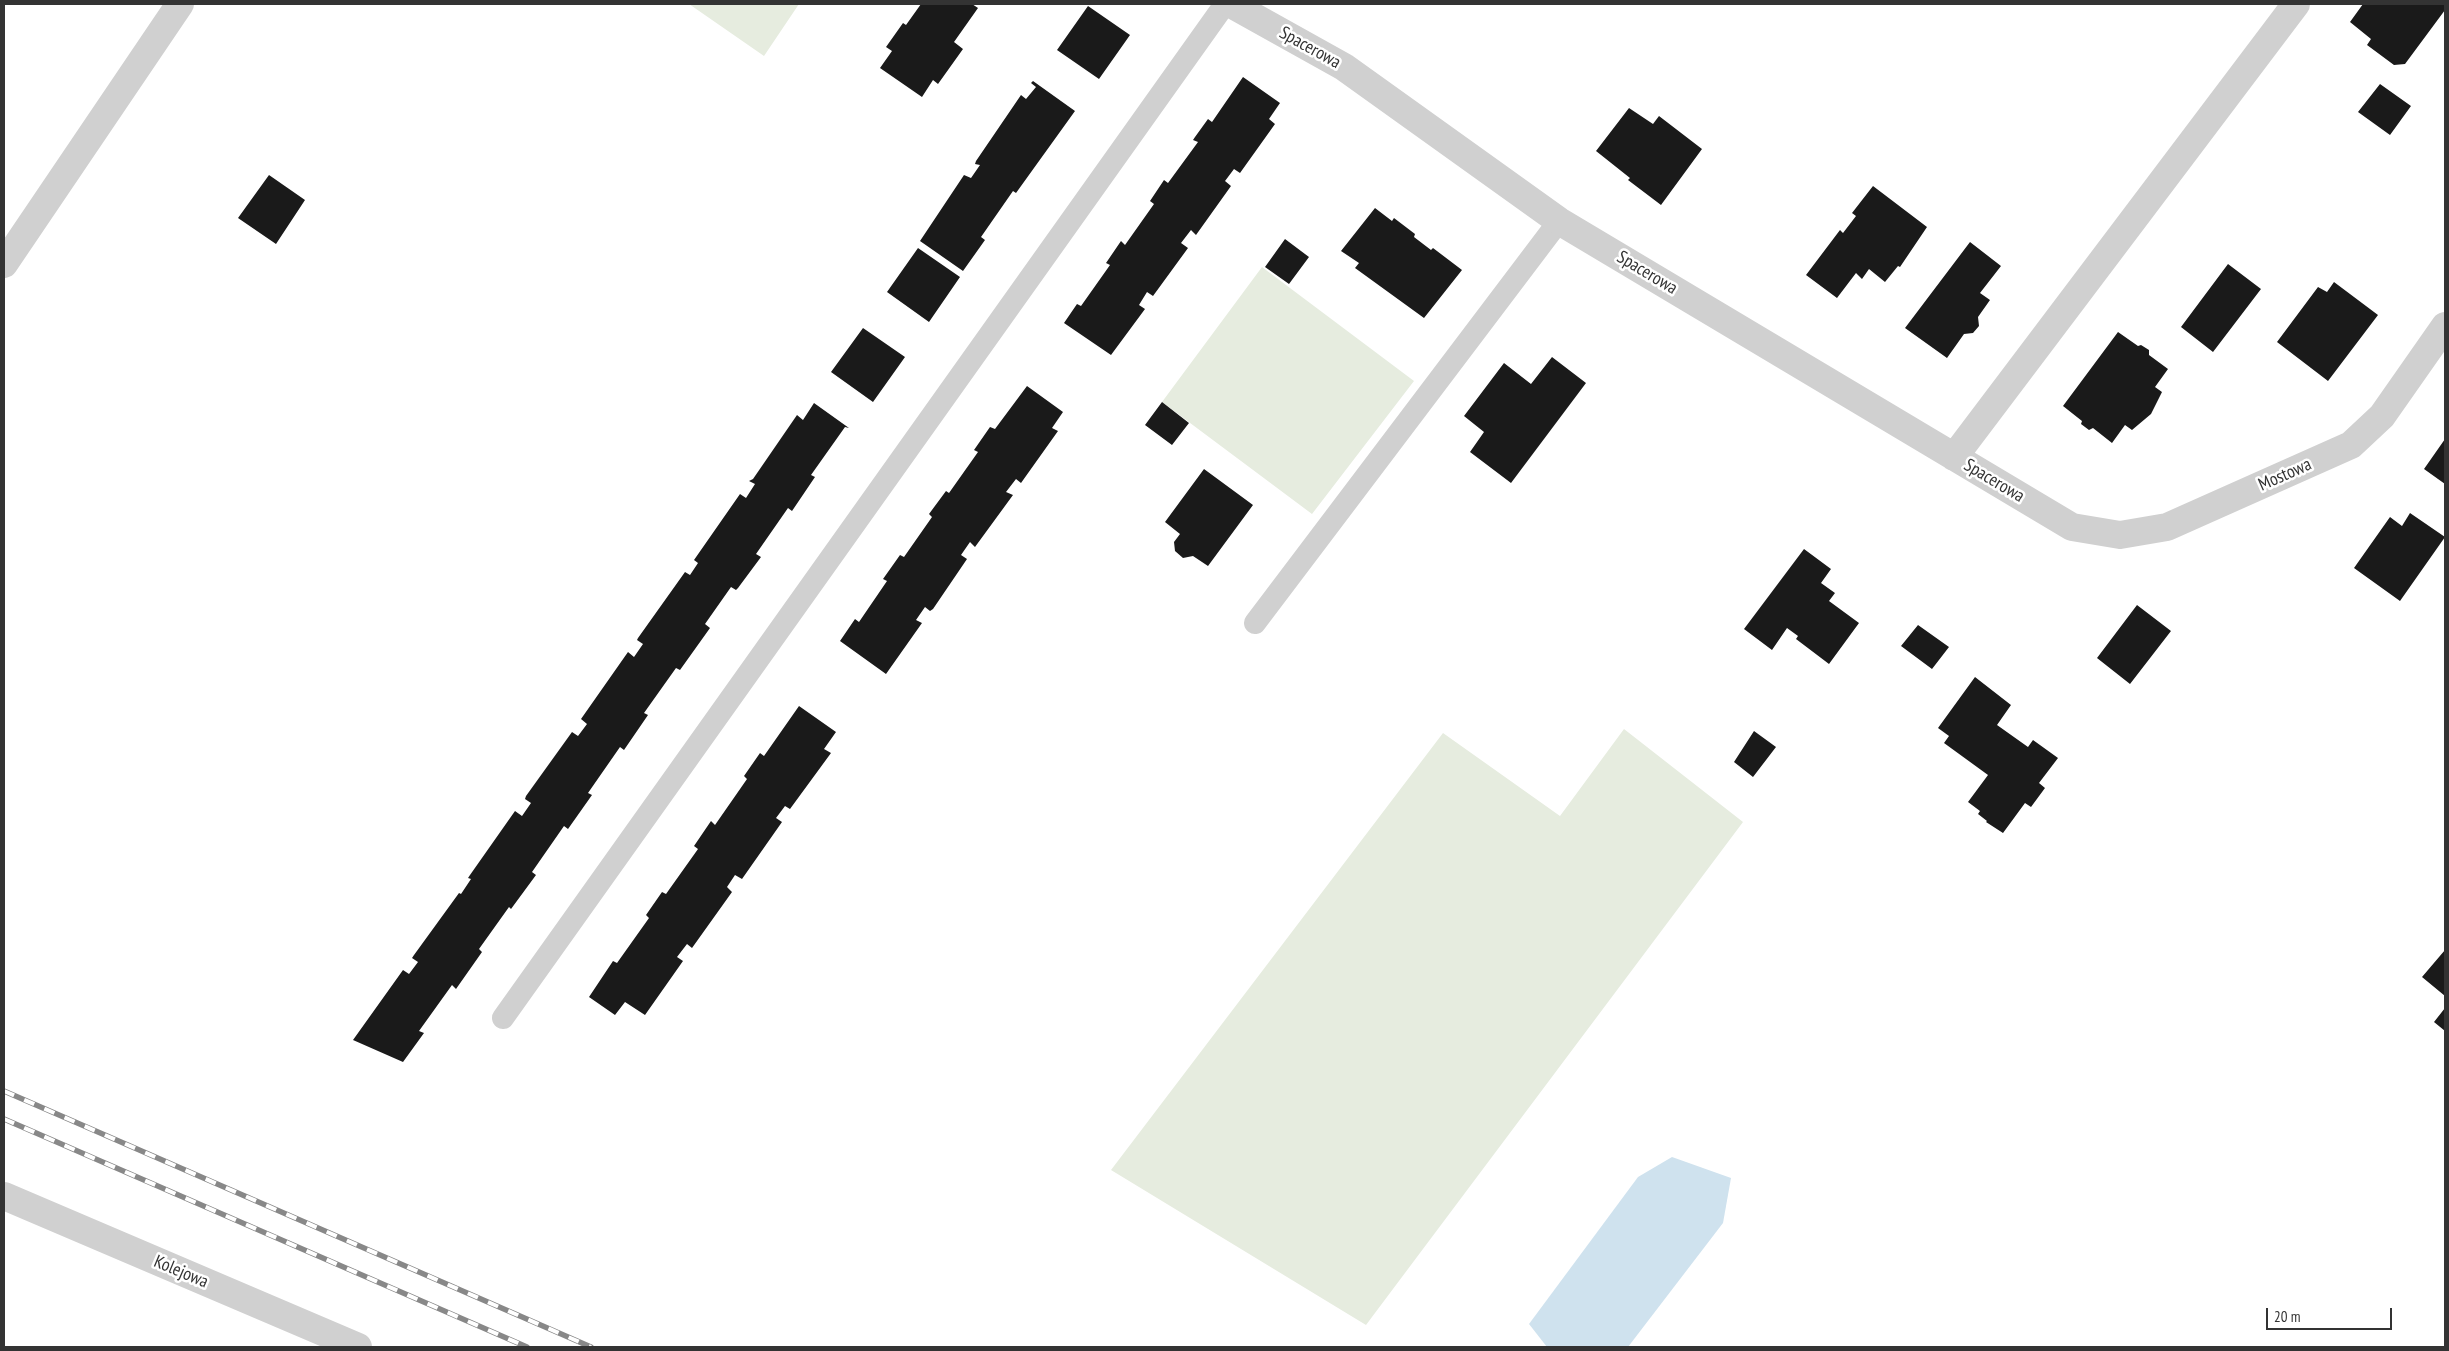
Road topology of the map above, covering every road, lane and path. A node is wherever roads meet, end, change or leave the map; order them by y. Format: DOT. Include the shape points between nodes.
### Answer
graph roads {
  1 [pos="180,4"];
  2 [pos="1225,4"];
  3 [pos="1231,4"];
  4 [pos="2296,4"];
  5 [pos="1560,221"];
  6 [pos="4,264"];
  7 [pos="2445,326"];
  8 [pos="1954,457"];
  9 [pos="2072,527"];
  10 [pos="1255,623"];
  11 [pos="503,1018"];
  12 [pos="4,1196"];
  13 [pos="349,1345"];
  1 -- 6 [label="street"];
  2 -- 11 [label="lane"];
  3 -- 5 [label="street, Spacerowa" via="1344,67"];
  4 -- 8 [label="street"];
  5 -- 8 [label="street, Spacerowa"];
  5 -- 10 [label="lane"];
  7 -- 9 [label="street, Mostowa" via="2382,416 2351,445 2167,527 2120,535"];
  8 -- 9 [label="street, Spacerowa"];
  12 -- 13 [label="street, Kolejowa"];
}
